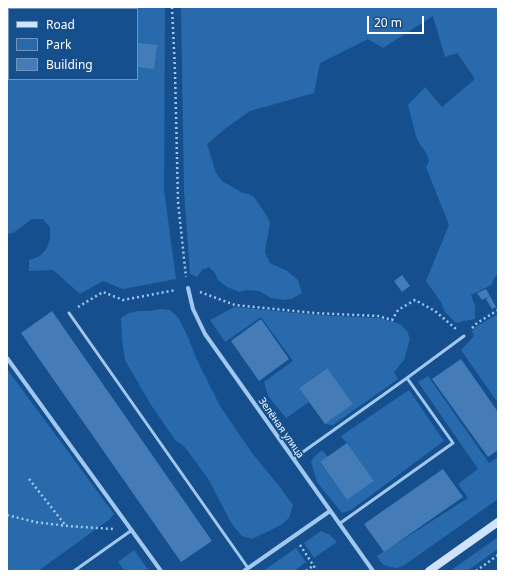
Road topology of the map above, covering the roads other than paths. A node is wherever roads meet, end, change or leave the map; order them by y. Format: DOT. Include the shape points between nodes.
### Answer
graph roads {
  1 [pos="188,288"];
  2 [pos="69,313"];
  3 [pos="464,336"];
  4 [pos="7,358"];
  5 [pos="407,378"];
  6 [pos="293,458"];
  7 [pos="330,511"];
  8 [pos="498,522"];
  9 [pos="339,524"];
  10 [pos="132,530"];
  11 [pos="246,570"];
  12 [pos="74,571"];
  13 [pos="162,571"];
  14 [pos="373,571"];
  15 [pos="429,571"];
  1 -- 6 [label="street, Зелёная улица" via="192,309 205,334"];
  2 -- 11 [label="lane"];
  3 -- 5 [label="lane"];
  4 -- 10 [label="street"];
  5 -- 6 [label="lane"];
  5 -- 9 [label="lane" via="452,444"];
  6 -- 7 [label="street, Зелёная улица"];
  7 -- 9 [label="street, Зелёная улица"];
  7 -- 11 [label="street"];
  8 -- 15 [label="main road"];
  9 -- 14 [label="street, Зелёная улица"];
  10 -- 12 [label="lane"];
  10 -- 13 [label="street"];
}
